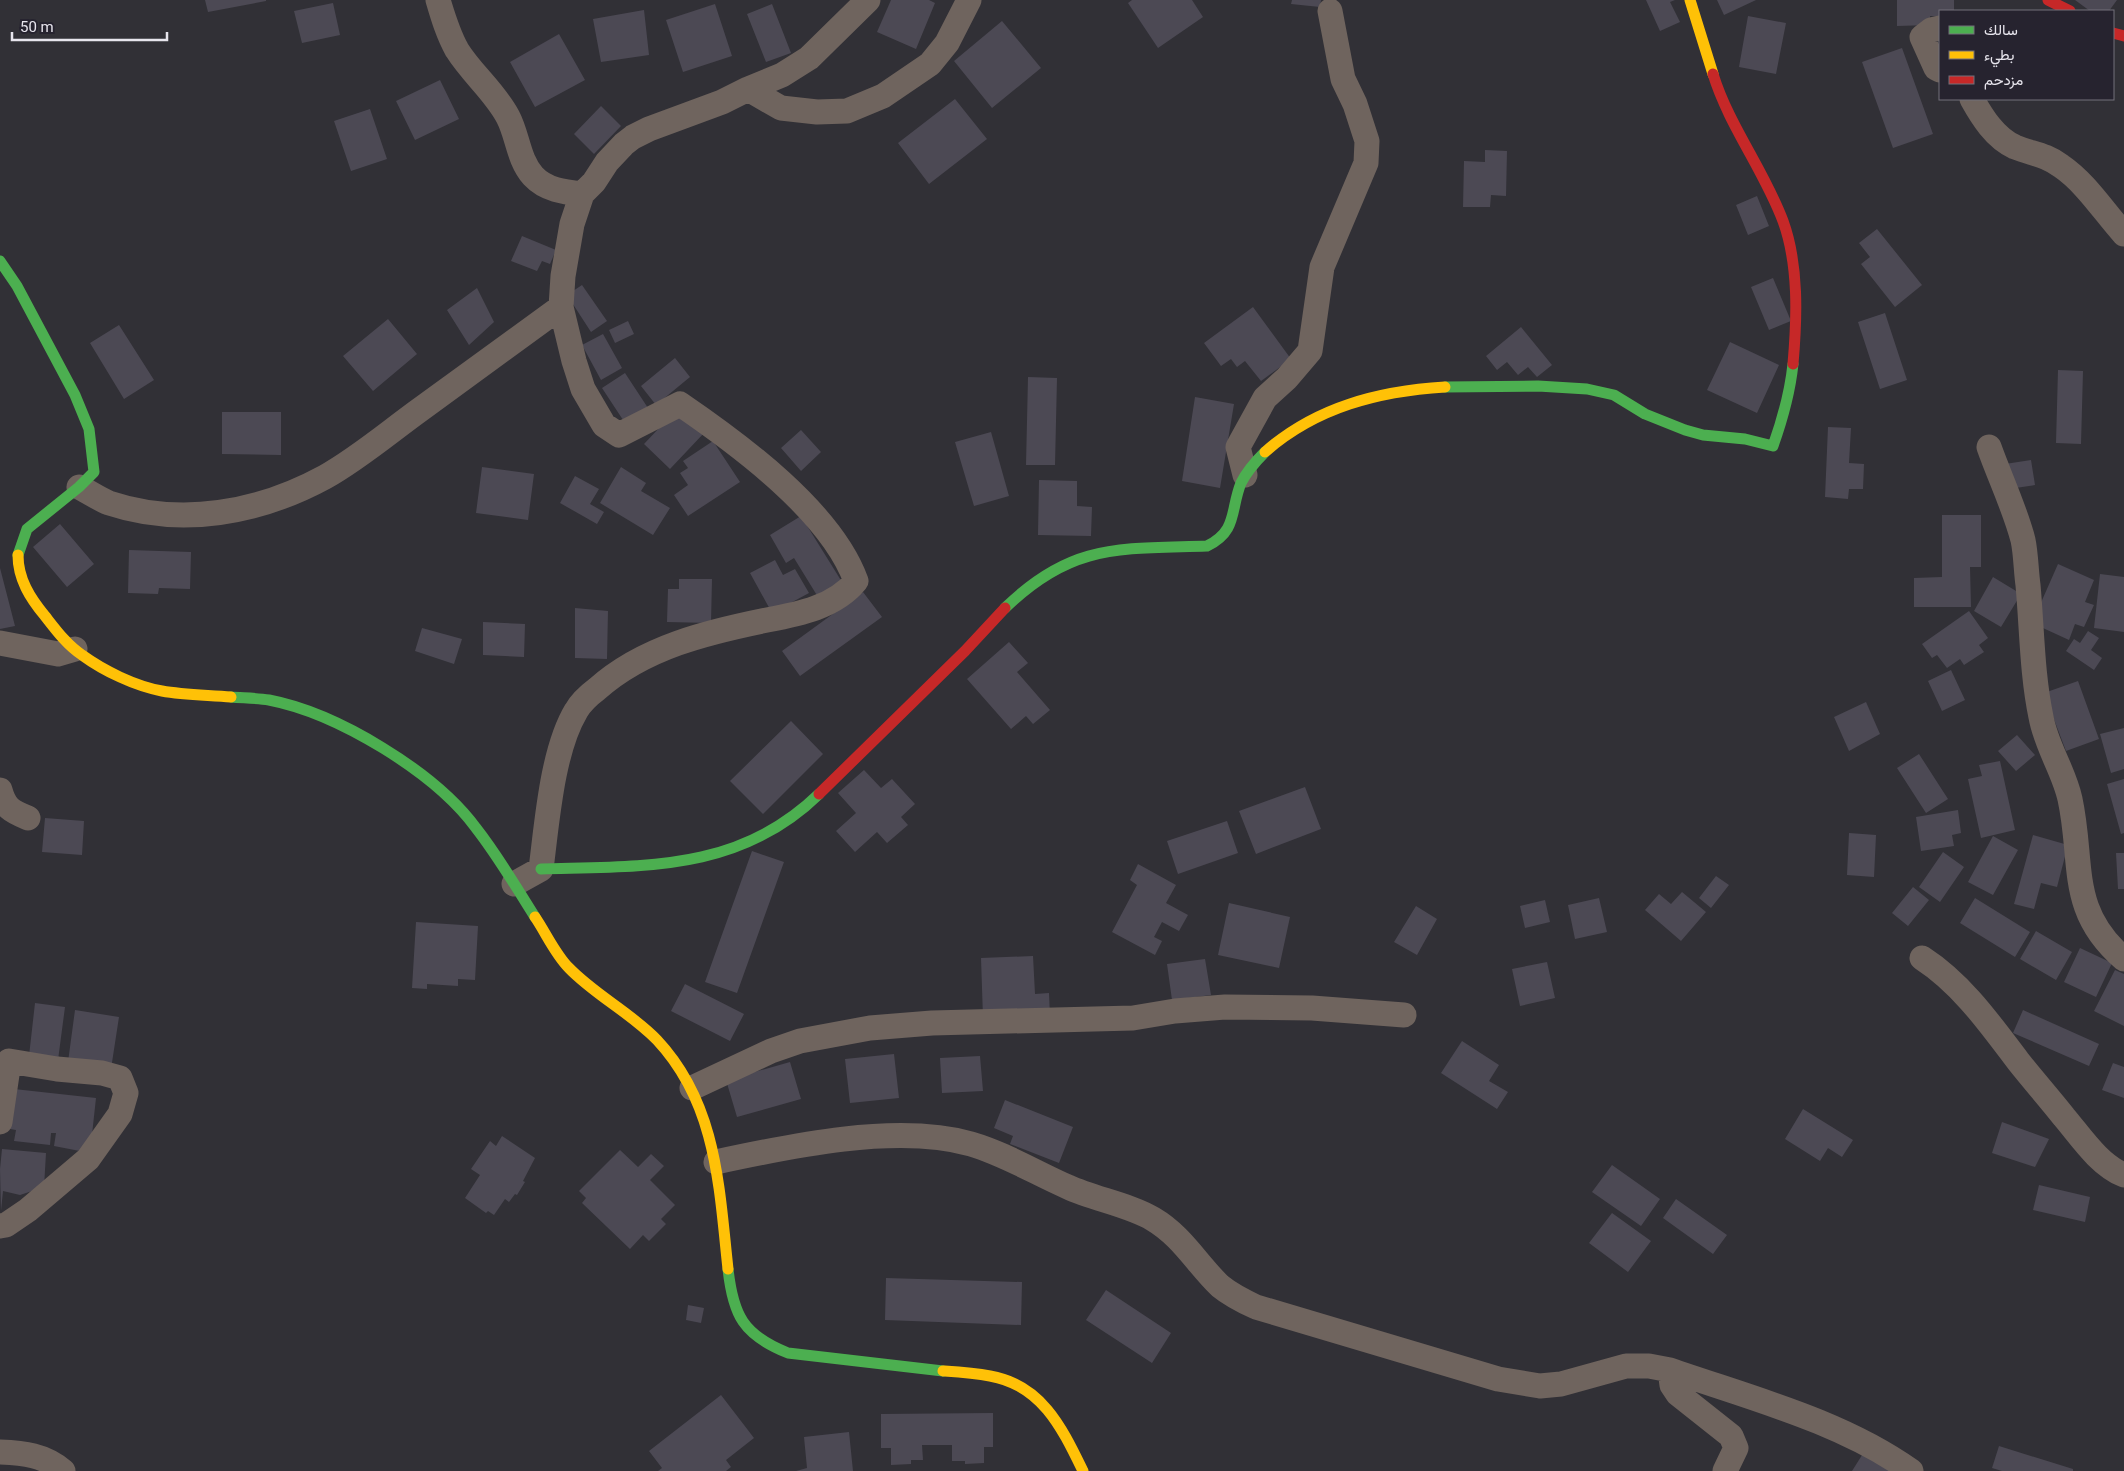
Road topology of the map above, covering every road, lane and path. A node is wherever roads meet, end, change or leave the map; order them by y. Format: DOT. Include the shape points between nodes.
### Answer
graph roads {
  1 [pos="438,0"];
  2 [pos="868,0"];
  3 [pos="969,0"];
  4 [pos="1690,0"];
  5 [pos="1330,12"];
  6 [pos="1939,28"];
  7 [pos="1939,70"];
  8 [pos="748,88"];
  9 [pos="1973,100"];
  10 [pos="582,194"];
  11 [pos="2124,234"];
  12 [pos="0,261"];
  13 [pos="562,307"];
  14 [pos="1989,448"];
  15 [pos="1246,475"];
  16 [pos="79,487"];
  17 [pos="0,643"];
  18 [pos="75,649"];
  19 [pos="0,790"];
  20 [pos="28,818"];
  21 [pos="541,869"];
  22 [pos="514,884"];
  23 [pos="1922,958"];
  24 [pos="2124,959"];
  25 [pos="1404,1015"];
  26 [pos="692,1088"];
  27 [pos="0,1122"];
  28 [pos="716,1162"];
  29 [pos="2124,1175"];
  30 [pos="0,1226"];
  31 [pos="1670,1370"];
  32 [pos="0,1452"];
  33 [pos="63,1471"];
  34 [pos="1082,1471"];
  35 [pos="1725,1471"];
  36 [pos="1911,1471"];
  1 -- 10 [label="street" via="448,33 501,104 522,159 534,176 560,192"];
  2 -- 8 [label="street" via="809,58 782,75"];
  3 -- 8 [label="street" via="947,44 930,64 865,104 847,110 817,112 780,108"];
  4 -- 15 [label="street" via="1721,100 1784,221 1790,245 1796,332 1790,390 1773,446 1699,434 1646,414 1610,394 1556,386 1456,386 1384,393 1344,404 1290,432 1272,446"];
  5 -- 15 [label="street" via="1343,79 1367,141 1366,163 1322,267 1310,350 1265,398 1238,448"];
  6 -- 7 [label="street" via="1922,36"];
  8 -- 10 [label="street" via="722,102 634,137 607,162"];
  9 -- 11 [label="street" via="1998,136 2016,148 2041,154 2061,165"];
  10 -- 13 [label="street" via="572,224 564,267"];
  12 -- 16 [label="street" via="17,286 75,394 89,429 94,472"];
  13 -- 16 [label="street" via="362,452 326,476 281,497 220,513 188,515 129,508 107,502"];
  13 -- 21 [label="street" via="583,389 604,425 619,435 680,404 779,480 810,510 851,568 856,581 835,601 687,640 630,664 605,681 576,710 566,734 550,798"];
  14 -- 24 [label="street" via="2023,541 2041,720 2070,797 2081,892 2092,923 2109,946"];
  15 -- 21 [label="street" via="1226,535 1216,543 1098,554 1077,559 1038,580 803,808 767,833 716,853 661,864 629,868"];
  16 -- 18 [label="street" via="27,529 18,554 18,567 29,595"];
  17 -- 18 [label="street" via="58,654"];
  18 -- 22 [label="street" via="105,670 150,689 269,700 305,709 340,723 416,771 446,795 476,827"];
  19 -- 20 [label="street" via="3,802 14,813"];
  21 -- 22 [label="street"];
  22 -- 26 [label="street" via="568,967 656,1039"];
  23 -- 29 [label="street" via="1960,990 1992,1025 2087,1145 2114,1171"];
  25 -- 26 [label="street" via="1312,1008 1225,1007 1133,1018 932,1023 870,1028 800,1041"];
  26 -- 28 [label="street"];
  27 -- 30 [label="street" via="9,1061 102,1073 120,1078 126,1093 120,1114 88,1159 28,1210"];
  28 -- 31 [label="street" via="838,1140 917,1136 963,1142 1010,1159 1080,1192 1151,1218 1178,1238 1221,1286 1256,1307 1490,1377 1540,1386 1561,1384 1626,1366"];
  28 -- 34 [label="street" via="731,1296 738,1317 749,1330 770,1346 788,1353 991,1376 1027,1388 1046,1405 1066,1436"];
  31 -- 35 [label="street" via="1672,1385 1678,1394 1731,1436 1736,1448"];
  31 -- 36 [label="street" via="1822,1424 1862,1442"];
  32 -- 33 [label="street" via="39,1456"];
}
